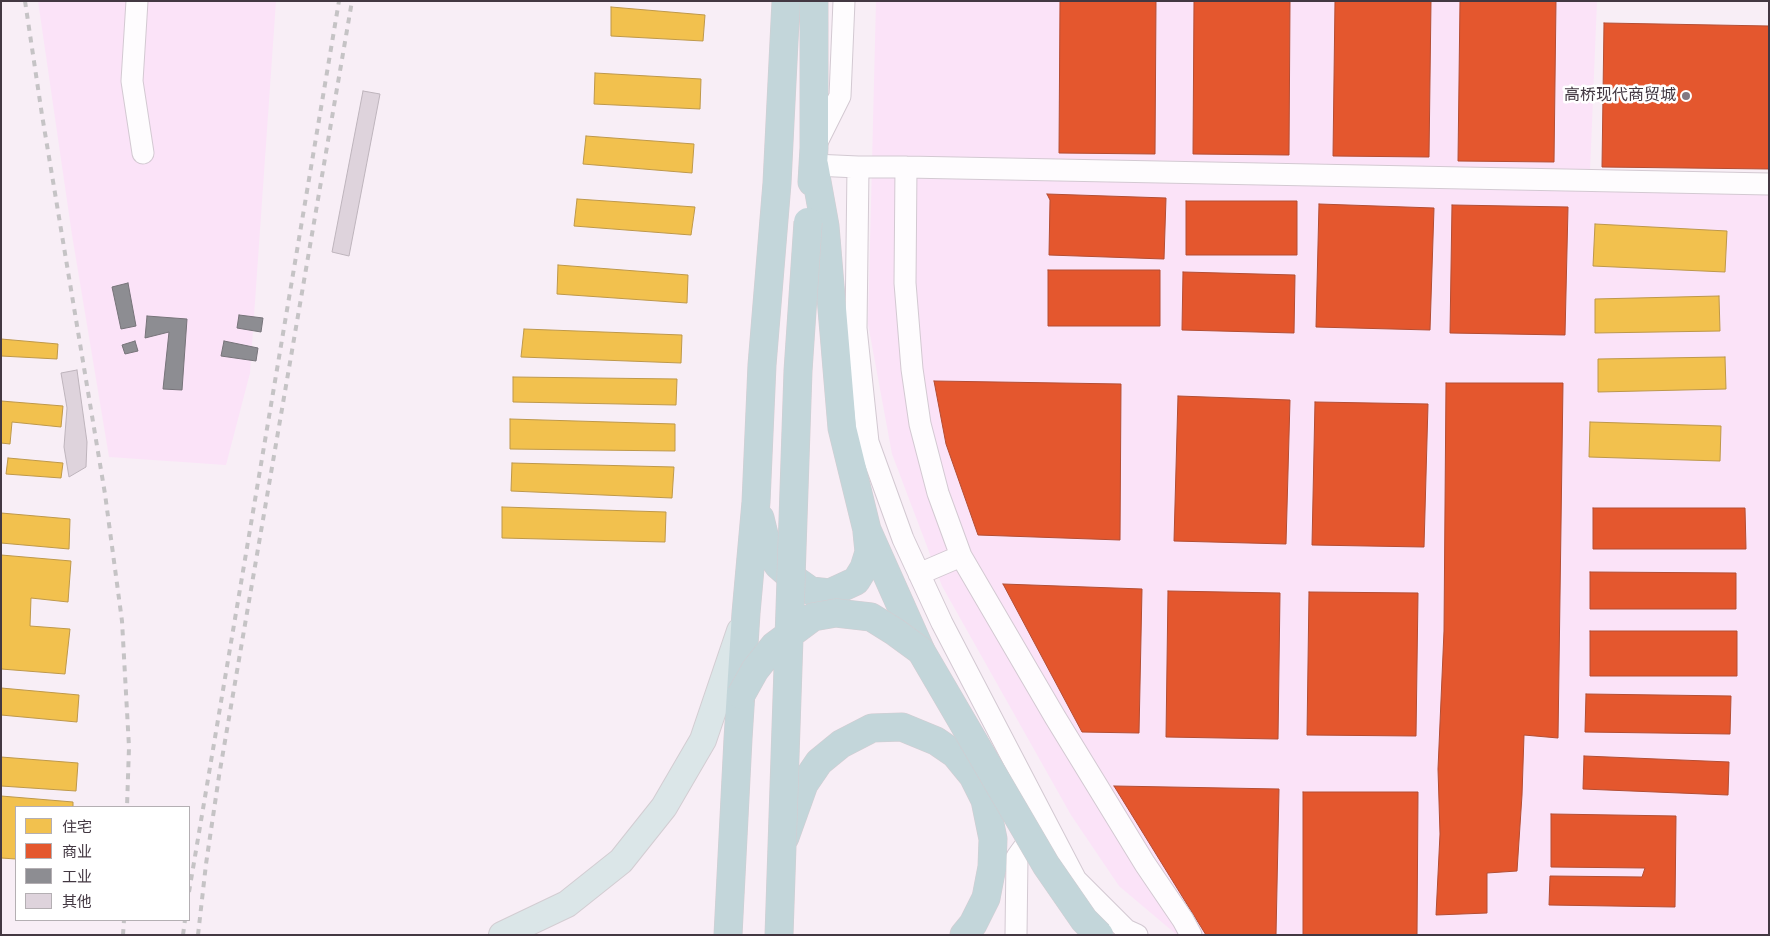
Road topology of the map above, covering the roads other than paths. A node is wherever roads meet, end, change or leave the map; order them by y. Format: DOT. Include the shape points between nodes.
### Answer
graph roads {
  1 [pos="137,1"];
  2 [pos="786,1"];
  3 [pos="814,1"];
  4 [pos="844,1"];
  5 [pos="143,153"];
  6 [pos="814,157"];
  7 [pos="858,167"];
  8 [pos="906,167"];
  9 [pos="1769,184"];
  10 [pos="817,224"];
  11 [pos="756,502"];
  12 [pos="867,530"];
  13 [pos="960,556"];
  14 [pos="919,574"];
  15 [pos="746,613"];
  16 [pos="921,651"];
  17 [pos="740,695"];
  18 [pos="1044,819"];
  19 [pos="782,845"];
  20 [pos="502,935"];
  21 [pos="728,935"];
  22 [pos="778,935"];
  23 [pos="964,935"];
  24 [pos="1016,935"];
  25 [pos="1100,935"];
  26 [pos="1137,935"];
  27 [pos="1191,935"];
  1 -- 5 [label="street" via="132,81"];
  2 -- 11 [label="highway" via="778,184 762,365"];
  3 -- 6 [label="highway"];
  4 -- 6 [label="street" via="840,96"];
  6 -- 7 [label="street"];
  6 -- 10 [label="highway"];
  7 -- 8 [label="street"];
  7 -- 14 [label="street" via="856,328 868,442"];
  8 -- 9 [label="street"];
  8 -- 13 [label="street" via="905,283 912,369 920,424"];
  10 -- 12 [label="highway" via="842,428"];
  10 -- 19 [label="highway, bridge" via="798,371"];
  11 -- 12 [label="highway" via="767,547 778,565 811,590 830,593 856,581 869,552"];
  11 -- 15 [label="highway"];
  12 -- 16 [label="highway"];
  13 -- 14 [label="street"];
  13 -- 27 [label="street" via="1055,717"];
  14 -- 18 [label="street"];
  15 -- 17 [label="highway"];
  15 -- 20 [label="main road" via="703,740 664,807 621,861 566,904"];
  16 -- 17 [label="highway, bridge" via="871,617 836,613 813,617 774,646"];
  16 -- 25 [label="highway, bridge" via="1046,865 1084,920"];
  17 -- 21 [label="highway"];
  18 -- 24 [label="street" via="1017,857"];
  18 -- 26 [label="street" via="1076,880 1126,930"];
  19 -- 22 [label="highway, bridge"];
  19 -- 23 [label="highway" via="804,784 819,762 841,744 872,728 902,727 936,741 955,754 972,776 985,800 993,839 986,898 974,924"];
}
